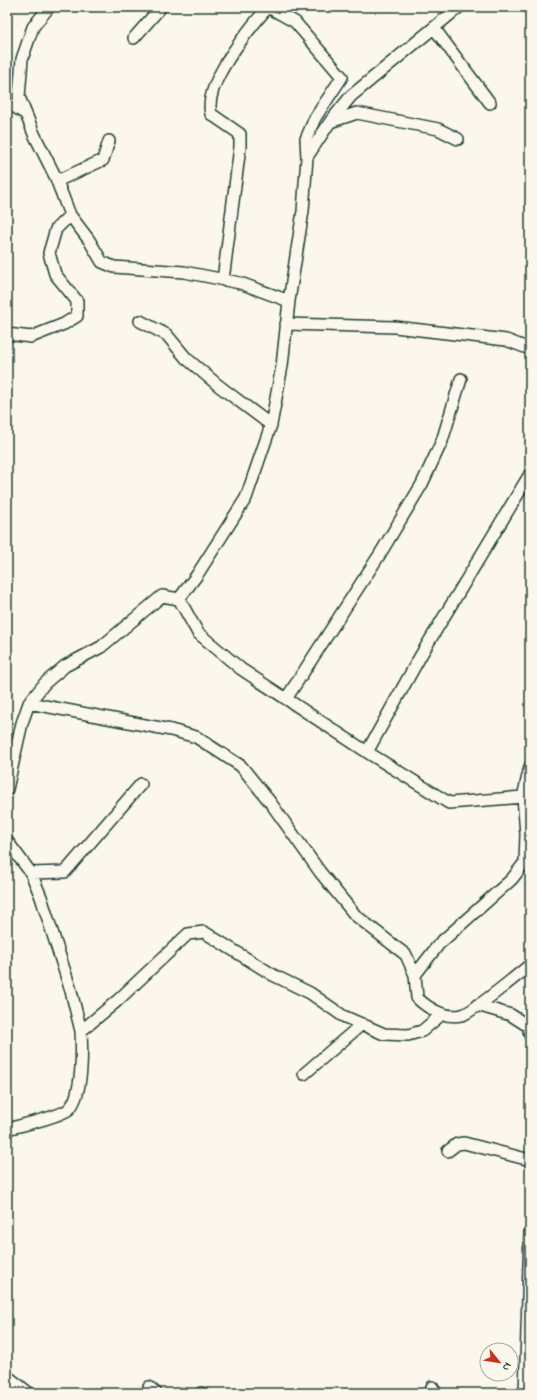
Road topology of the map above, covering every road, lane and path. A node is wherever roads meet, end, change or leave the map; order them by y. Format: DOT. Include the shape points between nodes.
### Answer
graph roads {
  1 [pos="49,7"];
  2 [pos="161,7"];
  3 [pos="268,7"];
  4 [pos="459,7"];
  5 [pos="434,28"];
  6 [pos="134,38"];
  7 [pos="7,102"];
  8 [pos="490,103"];
  9 [pos="26,114"];
  10 [pos="330,122"];
  11 [pos="458,138"];
  12 [pos="109,142"];
  13 [pos="307,157"];
  14 [pos="57,181"];
  15 [pos="70,215"];
  16 [pos="223,280"];
  17 [pos="288,301"];
  18 [pos="140,321"];
  19 [pos="286,324"];
  20 [pos="7,334"];
  21 [pos="530,349"];
  22 [pos="461,379"];
  23 [pos="271,425"];
  24 [pos="530,474"];
  25 [pos="179,598"];
  26 [pos="286,699"];
  27 [pos="29,703"];
  28 [pos="367,752"];
  29 [pos="530,767"];
  30 [pos="141,784"];
  31 [pos="7,789"];
  32 [pos="523,797"];
  33 [pos="7,841"];
  34 [pos="31,873"];
  35 [pos="530,965"];
  36 [pos="415,975"];
  37 [pos="477,1004"];
  38 [pos="441,1015"];
  39 [pos="362,1024"];
  40 [pos="81,1031"];
  41 [pos="530,1035"];
  42 [pos="304,1074"];
  43 [pos="7,1129"];
  44 [pos="448,1151"];
  45 [pos="530,1160"];
  46 [pos="530,1232"];
  47 [pos="7,1376"];
  48 [pos="29,1393"];
  49 [pos="525,1393"];
  1 -- 9 [label="street" via="33,27 22,59 19,97"];
  2 -- 6 [label="street"];
  3 -- 13 [label="street" via="295,22 342,77 315,118 306,139"];
  3 -- 16 [label="street" via="239,41 226,63 209,106 211,114 240,134"];
  4 -- 5 [label="street"];
  5 -- 8 [label="street"];
  5 -- 10 [label="street" via="351,96"];
  7 -- 9 [label="street"];
  9 -- 14 [label="street"];
  10 -- 11 [label="street" via="357,113 438,129"];
  10 -- 13 [label="street"];
  12 -- 14 [label="street" via="103,160"];
  13 -- 17 [label="street" via="303,211"];
  14 -- 15 [label="street"];
  15 -- 16 [label="street" via="102,262 114,267 184,272"];
  15 -- 20 [label="street" via="56,229 49,253 55,274 77,301 77,316 31,337"];
  16 -- 17 [label="street"];
  17 -- 19 [label="street"];
  18 -- 23 [label="street" via="166,335 186,358"];
  19 -- 21 [label="street" via="395,327 506,340"];
  19 -- 23 [label="street" via="282,366"];
  22 -- 26 [label="street" via="442,441 422,484"];
  23 -- 25 [label="street" via="246,498 197,575"];
  24 -- 28 [label="street" via="421,655"];
  25 -- 26 [label="street" via="198,633 241,669"];
  25 -- 27 [label="street" via="162,596 101,647 65,666 45,683"];
  26 -- 28 [label="street"];
  27 -- 31 [label="street" via="22,722"];
  27 -- 36 [label="street" via="196,737 241,766 355,915 406,955"];
  28 -- 32 [label="street" via="449,803"];
  29 -- 32 [label="street"];
  30 -- 34 [label="street" via="65,872"];
  32 -- 36 [label="street" via="525,862 512,879 439,944"];
  33 -- 34 [label="street"];
  34 -- 40 [label="street" via="58,948"];
  35 -- 37 [label="street"];
  36 -- 38 [label="street" via="417,998"];
  37 -- 38 [label="street" via="462,1015"];
  37 -- 41 [label="street" via="511,1014 528,1026"];
  38 -- 39 [label="street" via="422,1030 408,1035 384,1034"];
  39 -- 40 [label="street" via="343,1016 310,993 272,975 204,932 188,934"];
  39 -- 42 [label="street"];
  40 -- 43 [label="street" via="83,1060 76,1100 68,1110"];
  44 -- 45 [label="street" via="457,1144 464,1144"];
  46 -- 49 [label="street"];
  47 -- 48 [label="street"];
}
